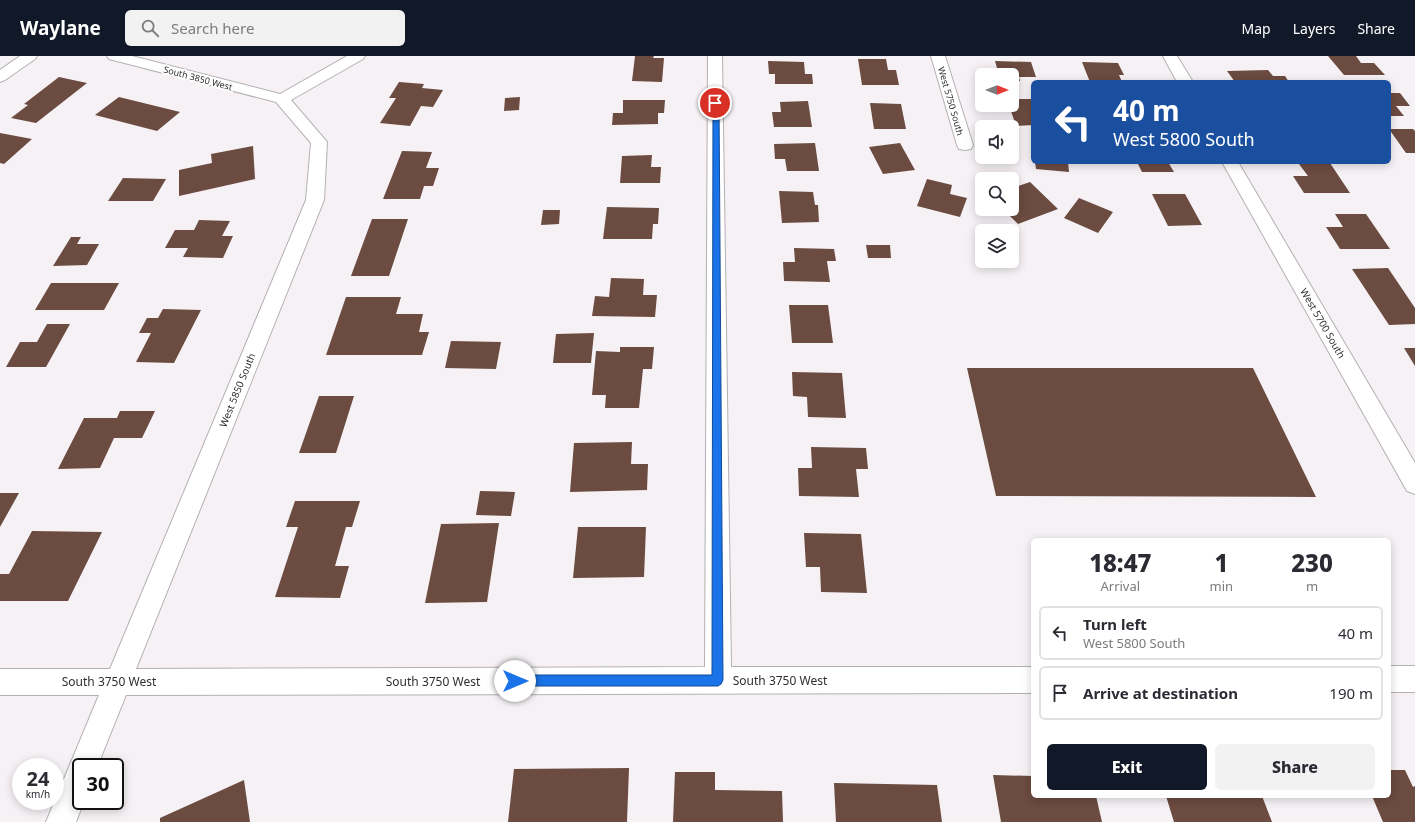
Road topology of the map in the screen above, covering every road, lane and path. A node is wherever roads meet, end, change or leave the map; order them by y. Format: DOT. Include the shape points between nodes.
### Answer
graph roads {
  1 [pos="30,56"];
  2 [pos="114,56"];
  3 [pos="358,56"];
  4 [pos="715,56"];
  5 [pos="938,56"];
  6 [pos="1170,56"];
  7 [pos="0,77"];
  8 [pos="1184,80"];
  9 [pos="282,99"];
  10 [pos="965,145"];
  11 [pos="1231,164"];
  12 [pos="1415,484"];
  13 [pos="1391,679"];
  14 [pos="1415,679"];
  15 [pos="718,680"];
  16 [pos="1031,680"];
  17 [pos="117,681"];
  18 [pos="0,682"];
  19 [pos="87,758"];
  20 [pos="72,794"];
  21 [pos="61,822"];
  1 -- 7 [label="street"];
  2 -- 9 [label="street, South 3850 West"];
  3 -- 9 [label="street"];
  4 -- 15 [label="street"];
  5 -- 10 [label="street, West 5750 South"];
  6 -- 8 [label="street"];
  9 -- 17 [label="street, West 5850 South" via="319,142 315,200"];
  11 -- 12 [label="street, West 5700 South"];
  13 -- 14 [label="street"];
  15 -- 16 [label="street, South 3750 West"];
  15 -- 17 [label="street, South 3750 West"];
  17 -- 18 [label="street, South 3750 West"];
  17 -- 19 [label="street, West 5850 South"];
  20 -- 21 [label="street"];
}
